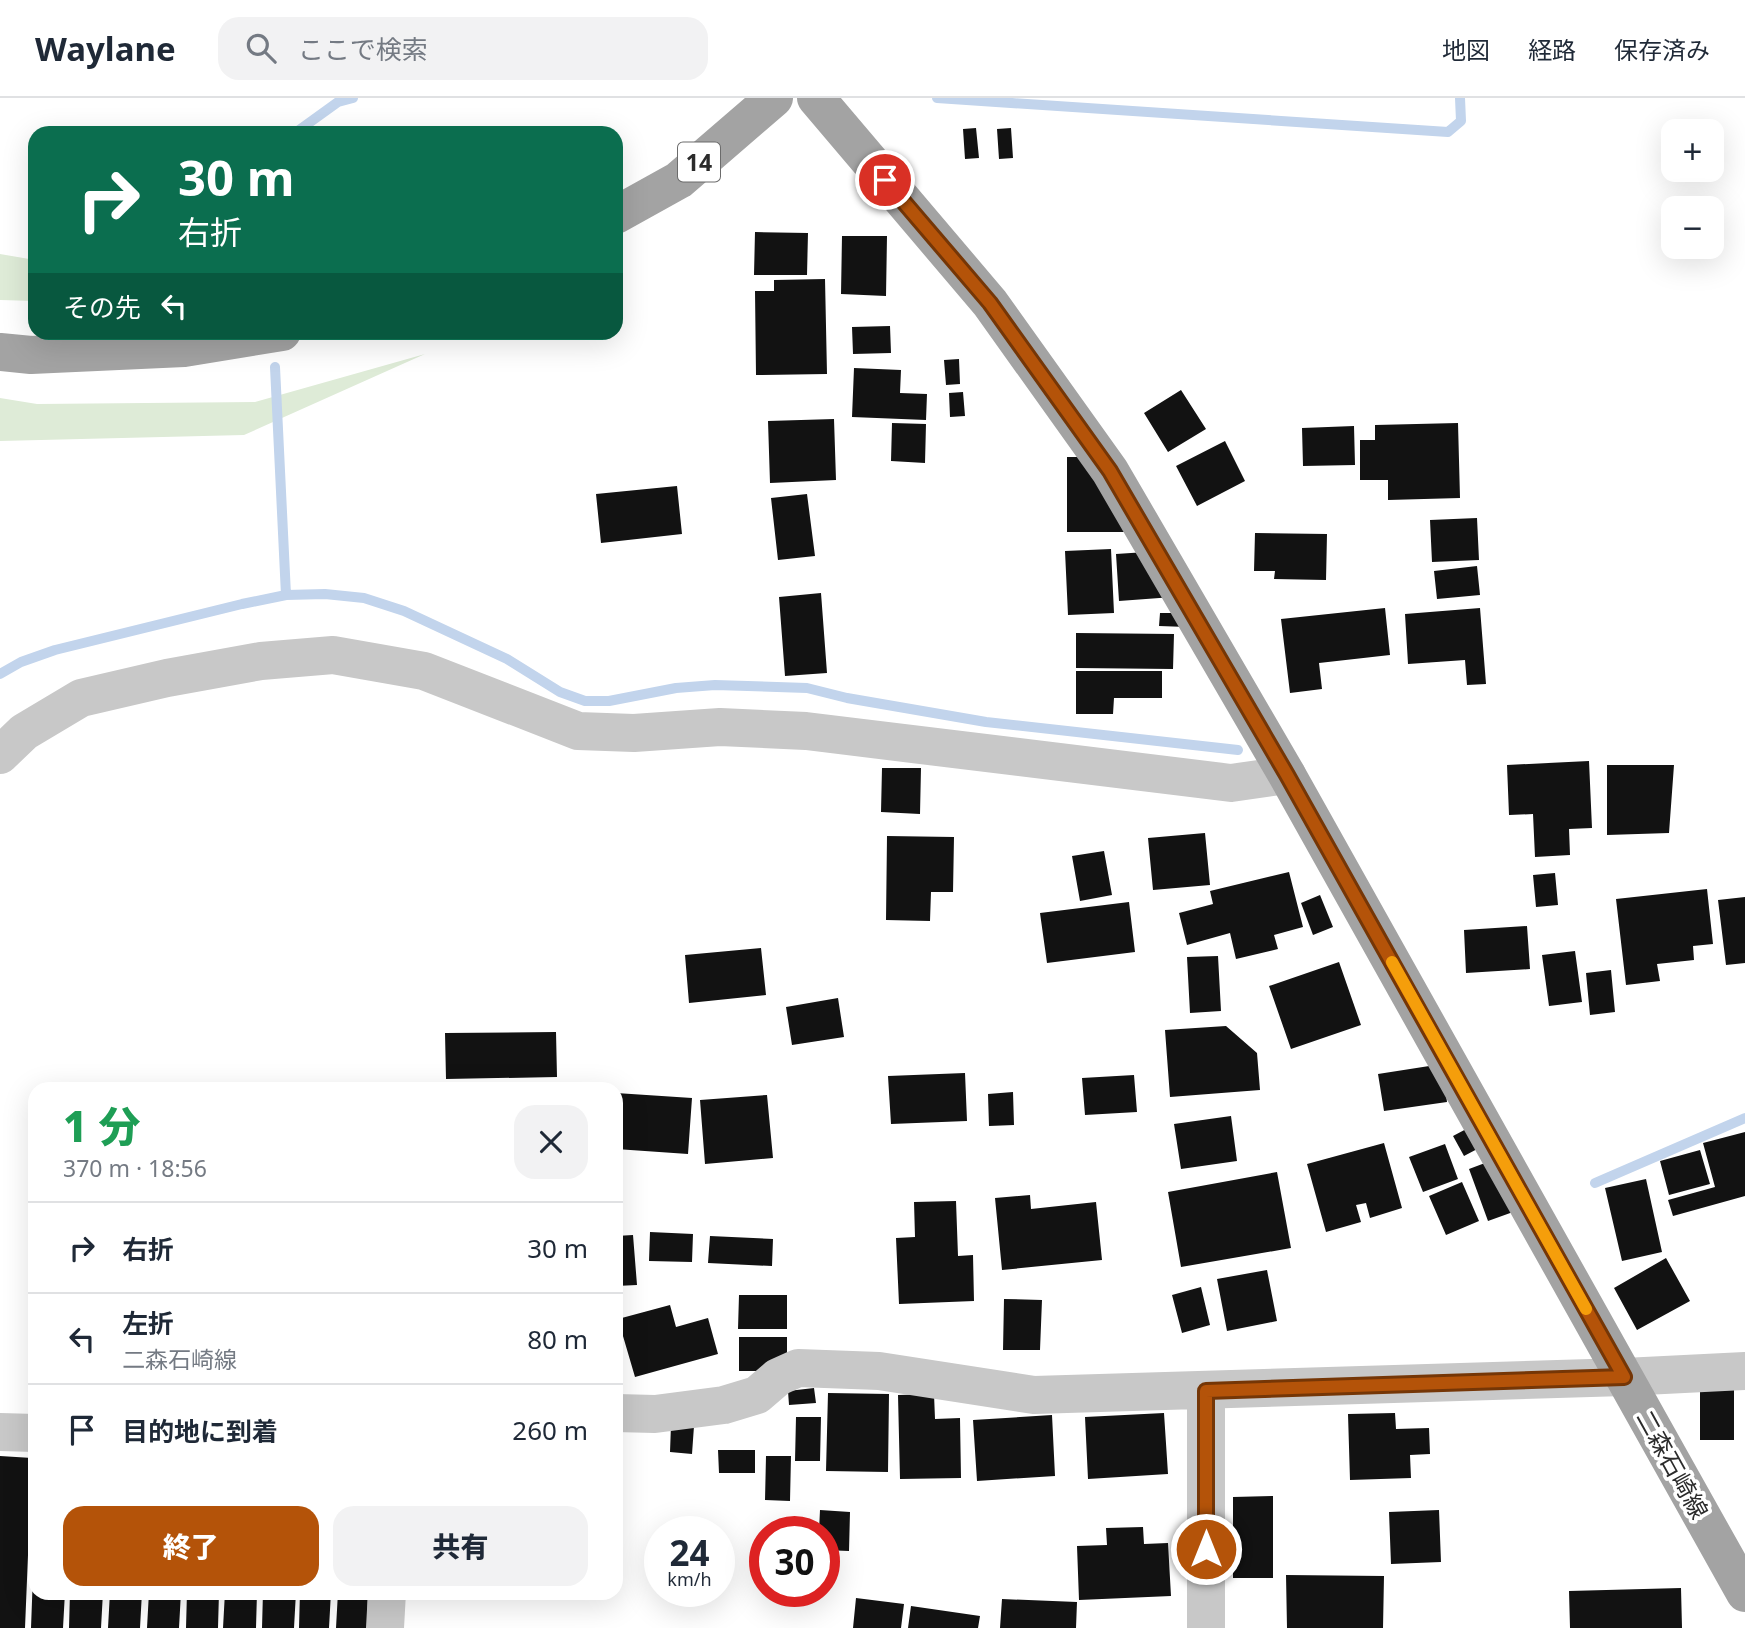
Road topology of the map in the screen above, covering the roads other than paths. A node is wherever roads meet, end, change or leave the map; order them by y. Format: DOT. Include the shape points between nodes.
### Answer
graph roads {
  1 [pos="774,98"];
  2 [pos="816,98"];
  3 [pos="623,211"];
  4 [pos="233,340"];
  5 [pos="0,352"];
  6 [pos="0,755"];
  7 [pos="1287,775"];
  8 [pos="1745,1371"];
  9 [pos="1624,1377"];
  10 [pos="1206,1391"];
  11 [pos="623,1413"];
  12 [pos="0,1432"];
  13 [pos="28,1433"];
  14 [pos="1745,1593"];
  15 [pos="387,1600"];
  16 [pos="385,1628"];
  17 [pos="1206,1628"];
  1 -- 3 [label="main road, 14" via="679,180"];
  2 -- 7 [label="main road, 二森石崎線" via="990,303 1110,471"];
  4 -- 5 [label="main road" via="184,348 31,355"];
  6 -- 7 [label="street" via="24,732 81,698 261,661 333,655 424,671 578,731 634,733 719,727 806,731 1231,783"];
  7 -- 9 [label="main road, 二森石崎線"];
  8 -- 9 [label="street"];
  9 -- 10 [label="street"];
  9 -- 14 [label="main road, 二森石崎線"];
  10 -- 11 [label="street" via="1034,1395 879,1371 798,1368 757,1395 724,1405"];
  10 -- 17 [label="street"];
  12 -- 13 [label="street"];
  15 -- 16 [label="street"];
}
